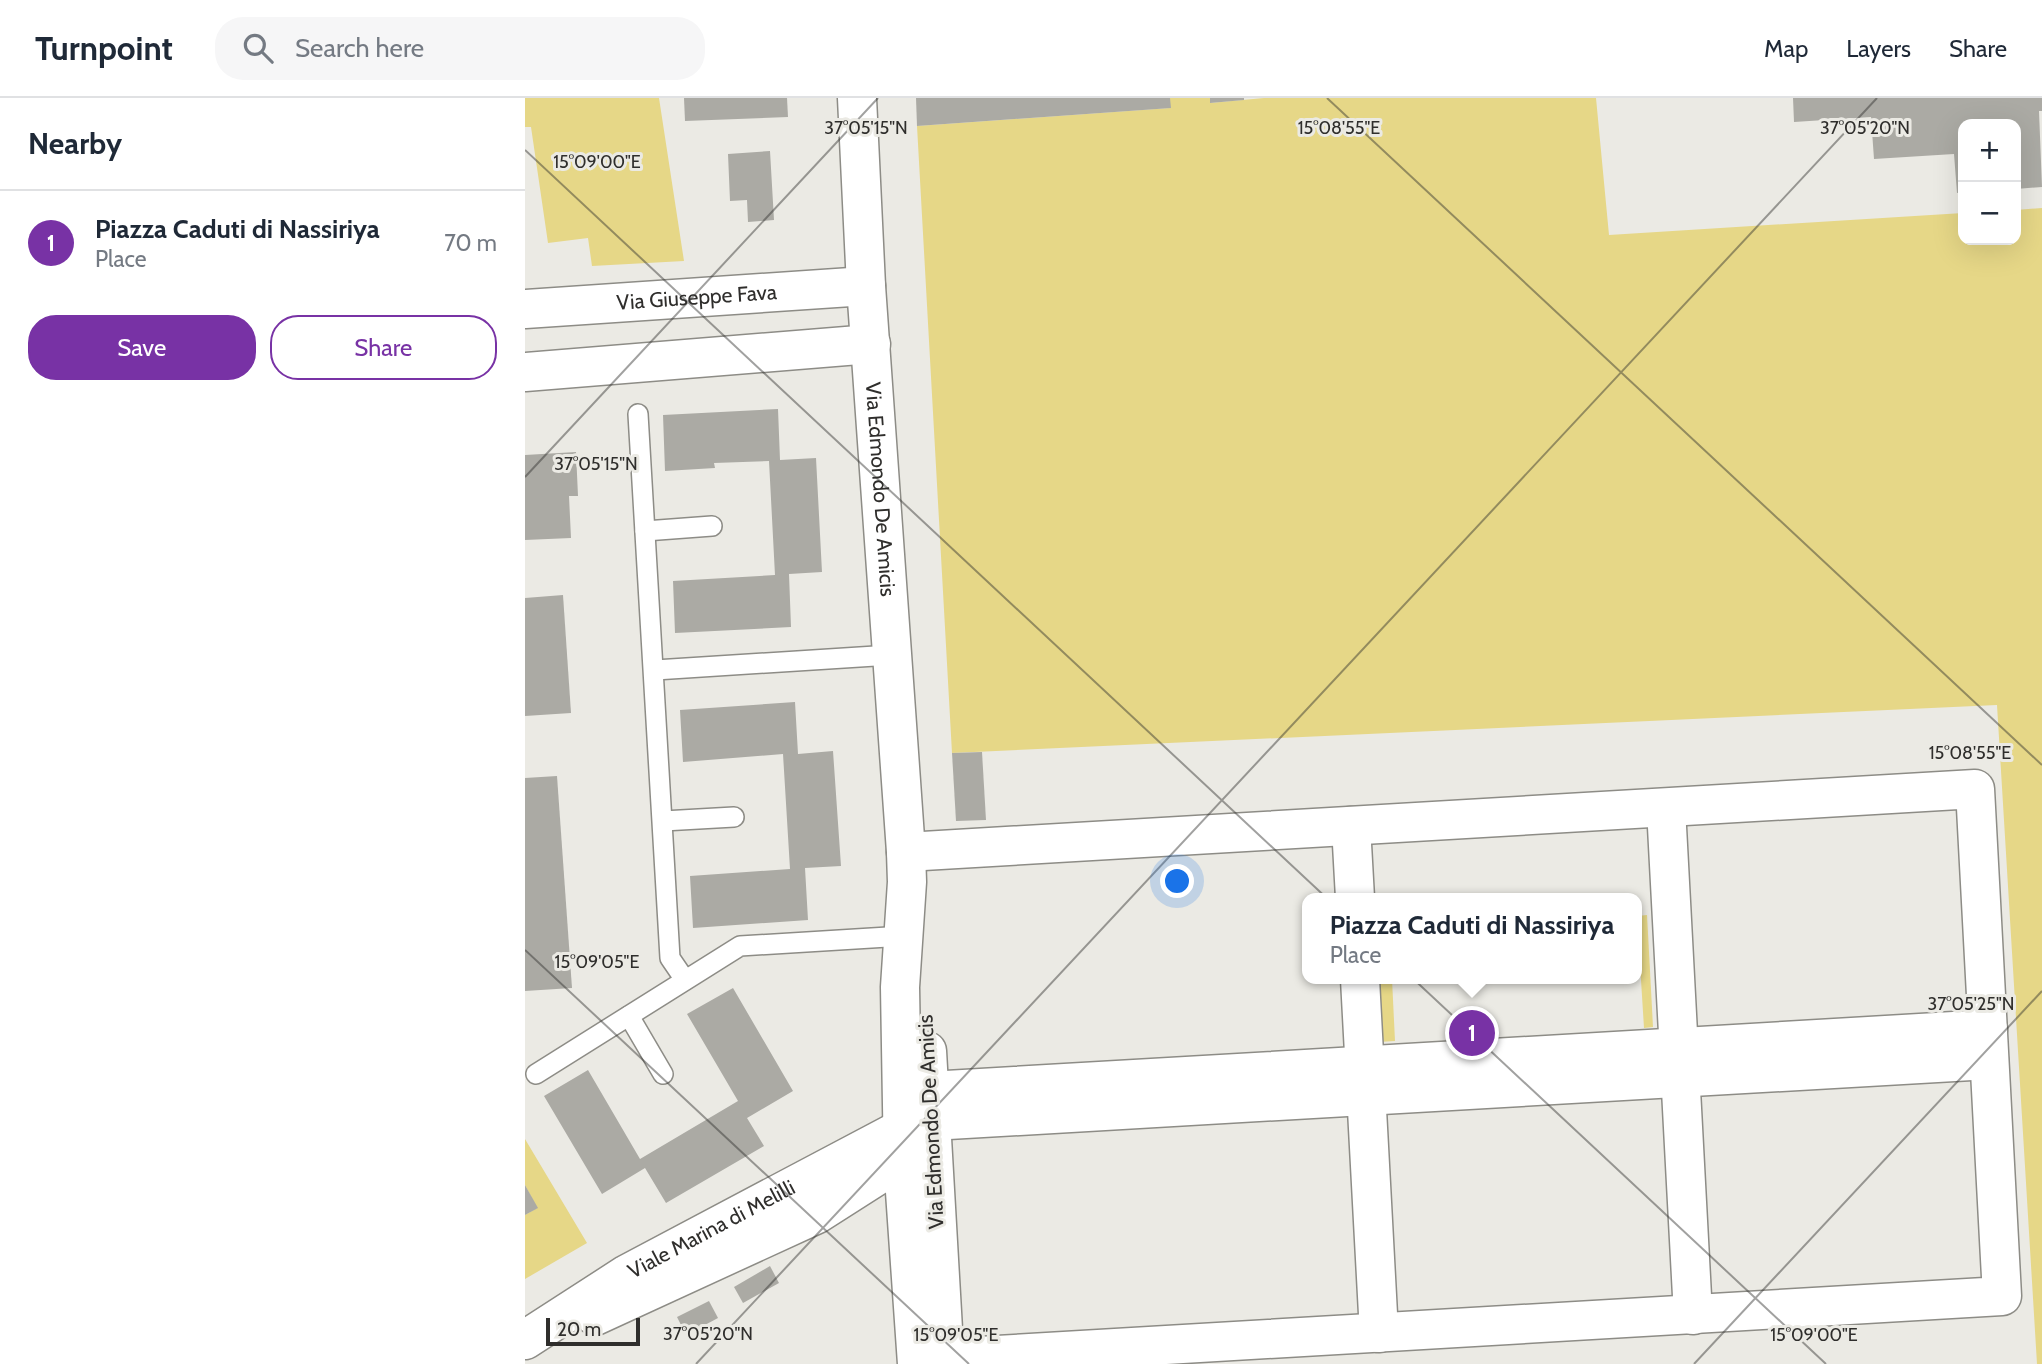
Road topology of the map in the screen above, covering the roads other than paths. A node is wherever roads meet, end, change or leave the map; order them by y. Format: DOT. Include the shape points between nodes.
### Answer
graph roads {
  1 [pos="857,98"];
  2 [pos="866,286"];
  3 [pos="811,290"];
  4 [pos="525,309"];
  5 [pos="871,344"];
  6 [pos="816,348"];
  7 [pos="525,372"];
  8 [pos="638,414"];
  9 [pos="712,526"];
  10 [pos="645,531"];
  11 [pos="891,655"];
  12 [pos="655,670"];
  13 [pos="1666,808"];
  14 [pos="734,817"];
  15 [pos="663,821"];
  16 [pos="1351,826"];
  17 [pos="906,867"];
  18 [pos="1355,893"];
  19 [pos="904,936"];
  20 [pos="685,980"];
  21 [pos="1360,984"];
  22 [pos="629,1016"];
  23 [pos="1988,1044"];
  24 [pos="1680,1062"];
  25 [pos="536,1074"];
  26 [pos="663,1074"];
  27 [pos="1365,1080"];
  28 [pos="920,1131"];
  29 [pos="907,1213"];
  30 [pos="817,1214"];
  31 [pos="1693,1315"];
  32 [pos="1379,1333"];
  33 [pos="525,1342"];
  34 [pos="935,1362"];
  1 -- 2 [label="street, Via Edmondo De Amicis"];
  2 -- 3 [label="street, Via Giuseppe Fava"];
  2 -- 5 [label="street, Via Edmondo De Amicis"];
  3 -- 4 [label="street, Via Giuseppe Fava"];
  3 -- 6 [label="street"];
  5 -- 6 [label="street"];
  5 -- 11 [label="street, Via Edmondo De Amicis"];
  6 -- 7 [label="street"];
  8 -- 10 [label="lane"];
  9 -- 10 [label="lane"];
  10 -- 12 [label="lane"];
  11 -- 12 [label="lane"];
  11 -- 17 [label="street, Via Edmondo De Amicis"];
  12 -- 15 [label="lane"];
  13 -- 16 [label="street"];
  13 -- 23 [label="street" via="1975,789"];
  13 -- 24 [label="street"];
  14 -- 15 [label="lane"];
  15 -- 20 [label="lane" via="670,958"];
  16 -- 17 [label="street"];
  16 -- 18 [label="street"];
  17 -- 19 [label="street, Via Edmondo De Amicis"];
  17 -- 28 [label="street, Via Edmondo De Amicis" via="923,976"];
  19 -- 20 [label="lane" via="740,946"];
  19 -- 28 [label="street, Via Edmondo De Amicis" via="900,987"];
  20 -- 22 [label="lane"];
  21 -- 27 [label="street"];
  22 -- 25 [label="lane"];
  22 -- 26 [label="lane"];
  23 -- 24 [label="street"];
  23 -- 31 [label="street" via="2002,1296"];
  24 -- 27 [label="street"];
  24 -- 31 [label="street"];
  27 -- 28 [label="street"];
  27 -- 32 [label="street"];
  28 -- 29 [label="street, Via Edmondo De Amicis"];
  28 -- 30 [label="street, Viale Marina di Melilli"];
  28 -- 33 [label="street, Viale Marina di Melilli" via="627,1274"];
  28 -- 34 [label="street, Via Edmondo De Amicis"];
  29 -- 30 [label="street"];
  29 -- 34 [label="street, Via Edmondo De Amicis"];
  30 -- 33 [label="street, Viale Marina di Melilli" via="638,1298"];
  31 -- 32 [label="street"];
  32 -- 34 [label="street"];
}
